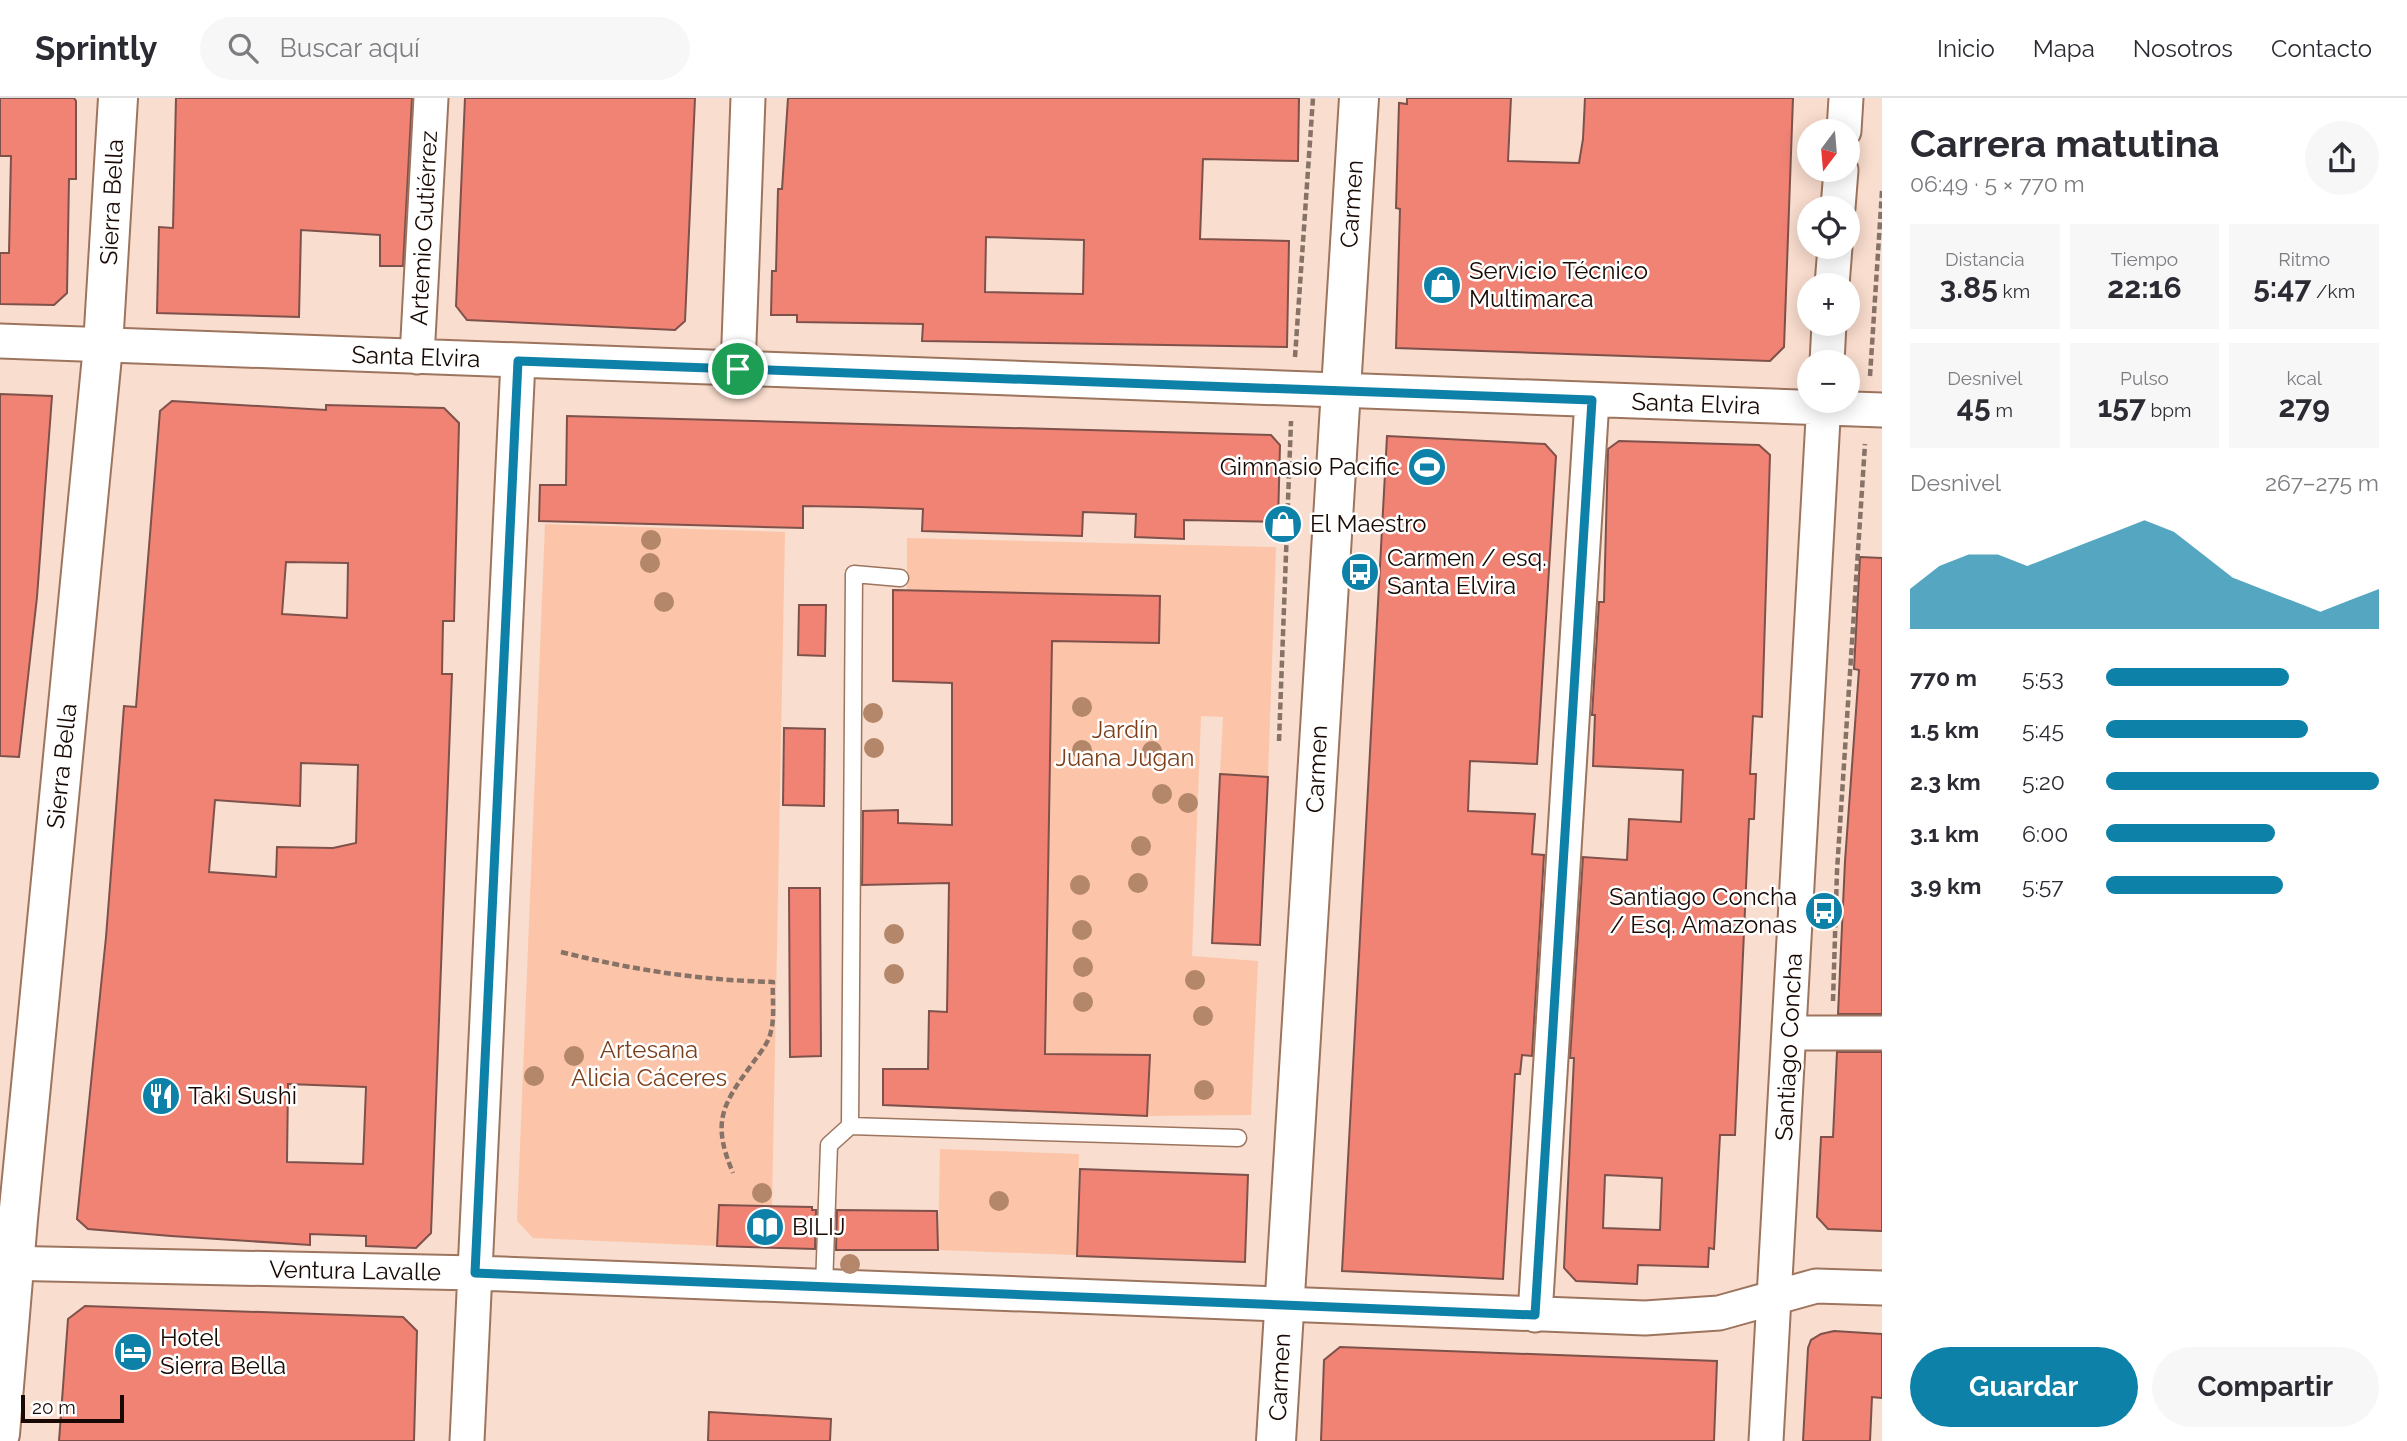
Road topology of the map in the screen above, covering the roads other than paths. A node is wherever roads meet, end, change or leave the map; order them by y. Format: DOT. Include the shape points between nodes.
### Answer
graph roads {
  1 [pos="118,98"];
  2 [pos="431,98"];
  3 [pos="748,98"];
  4 [pos="1359,98"];
  5 [pos="1846,98"];
  6 [pos="1845,119"];
  7 [pos="0,341"];
  8 [pos="103,346"];
  9 [pos="417,357"];
  10 [pos="518,361"];
  11 [pos="738,369"];
  12 [pos="1340,391"];
  13 [pos="1592,400"];
  14 [pos="1797,404"];
  15 [pos="1823,413"];
  16 [pos="900,578"];
  17 [pos="1789,1033"];
  18 [pos="1882,1033"];
  19 [pos="850,1126"];
  20 [pos="1238,1138"];
  21 [pos="7,1263"];
  22 [pos="475,1273"];
  23 [pos="824,1287"];
  24 [pos="1882,1288"];
  25 [pos="1775,1298"];
  26 [pos="1284,1306"];
  27 [pos="1535,1315"];
  28 [pos="0,1434"];
  29 [pos="467,1441"];
  30 [pos="1276,1441"];
  31 [pos="1766,1441"];
  1 -- 8 [label="main road, Sierra Bella"];
  2 -- 9 [label="street, Artemio Gutiérrez"];
  3 -- 11 [label="street"];
  4 -- 12 [label="main road, Carmen"];
  5 -- 6 [label="street"];
  7 -- 8 [label="street, Santa Elvira"];
  8 -- 9 [label="street, Santa Elvira"];
  8 -- 21 [label="main road, Sierra Bella"];
  9 -- 10 [label="street, Santa Elvira"];
  10 -- 11 [label="street, Santa Elvira"];
  10 -- 22 [label="street"];
  11 -- 12 [label="street, Santa Elvira"];
  12 -- 13 [label="street, Santa Elvira"];
  12 -- 26 [label="main road, Carmen"];
  13 -- 14 [label="street, Santa Elvira"];
  13 -- 27 [label="street"];
  15 -- 17 [label="street, Santiago Concha"];
  16 -- 19 [label="lane" via="854,574"];
  17 -- 18 [label="street"];
  17 -- 25 [label="street, Santiago Concha"];
  19 -- 20 [label="lane"];
  19 -- 23 [label="lane" via="829,1145"];
  21 -- 22 [label="street, Ventura Lavalle"];
  21 -- 28 [label="main road, Sierra Bella"];
  22 -- 23 [label="street, Ventura Lavalle"];
  22 -- 29 [label="street"];
  23 -- 26 [label="street, Ventura Lavalle" via="1250,1301"];
  24 -- 25 [label="street, Ventura Lavalle" via="1816,1286"];
  25 -- 27 [label="street, Ventura Lavalle" via="1690,1317"];
  25 -- 31 [label="street, Santiago Concha"];
  26 -- 27 [label="street, Ventura Lavalle"];
  26 -- 30 [label="main road, Carmen"];
}
